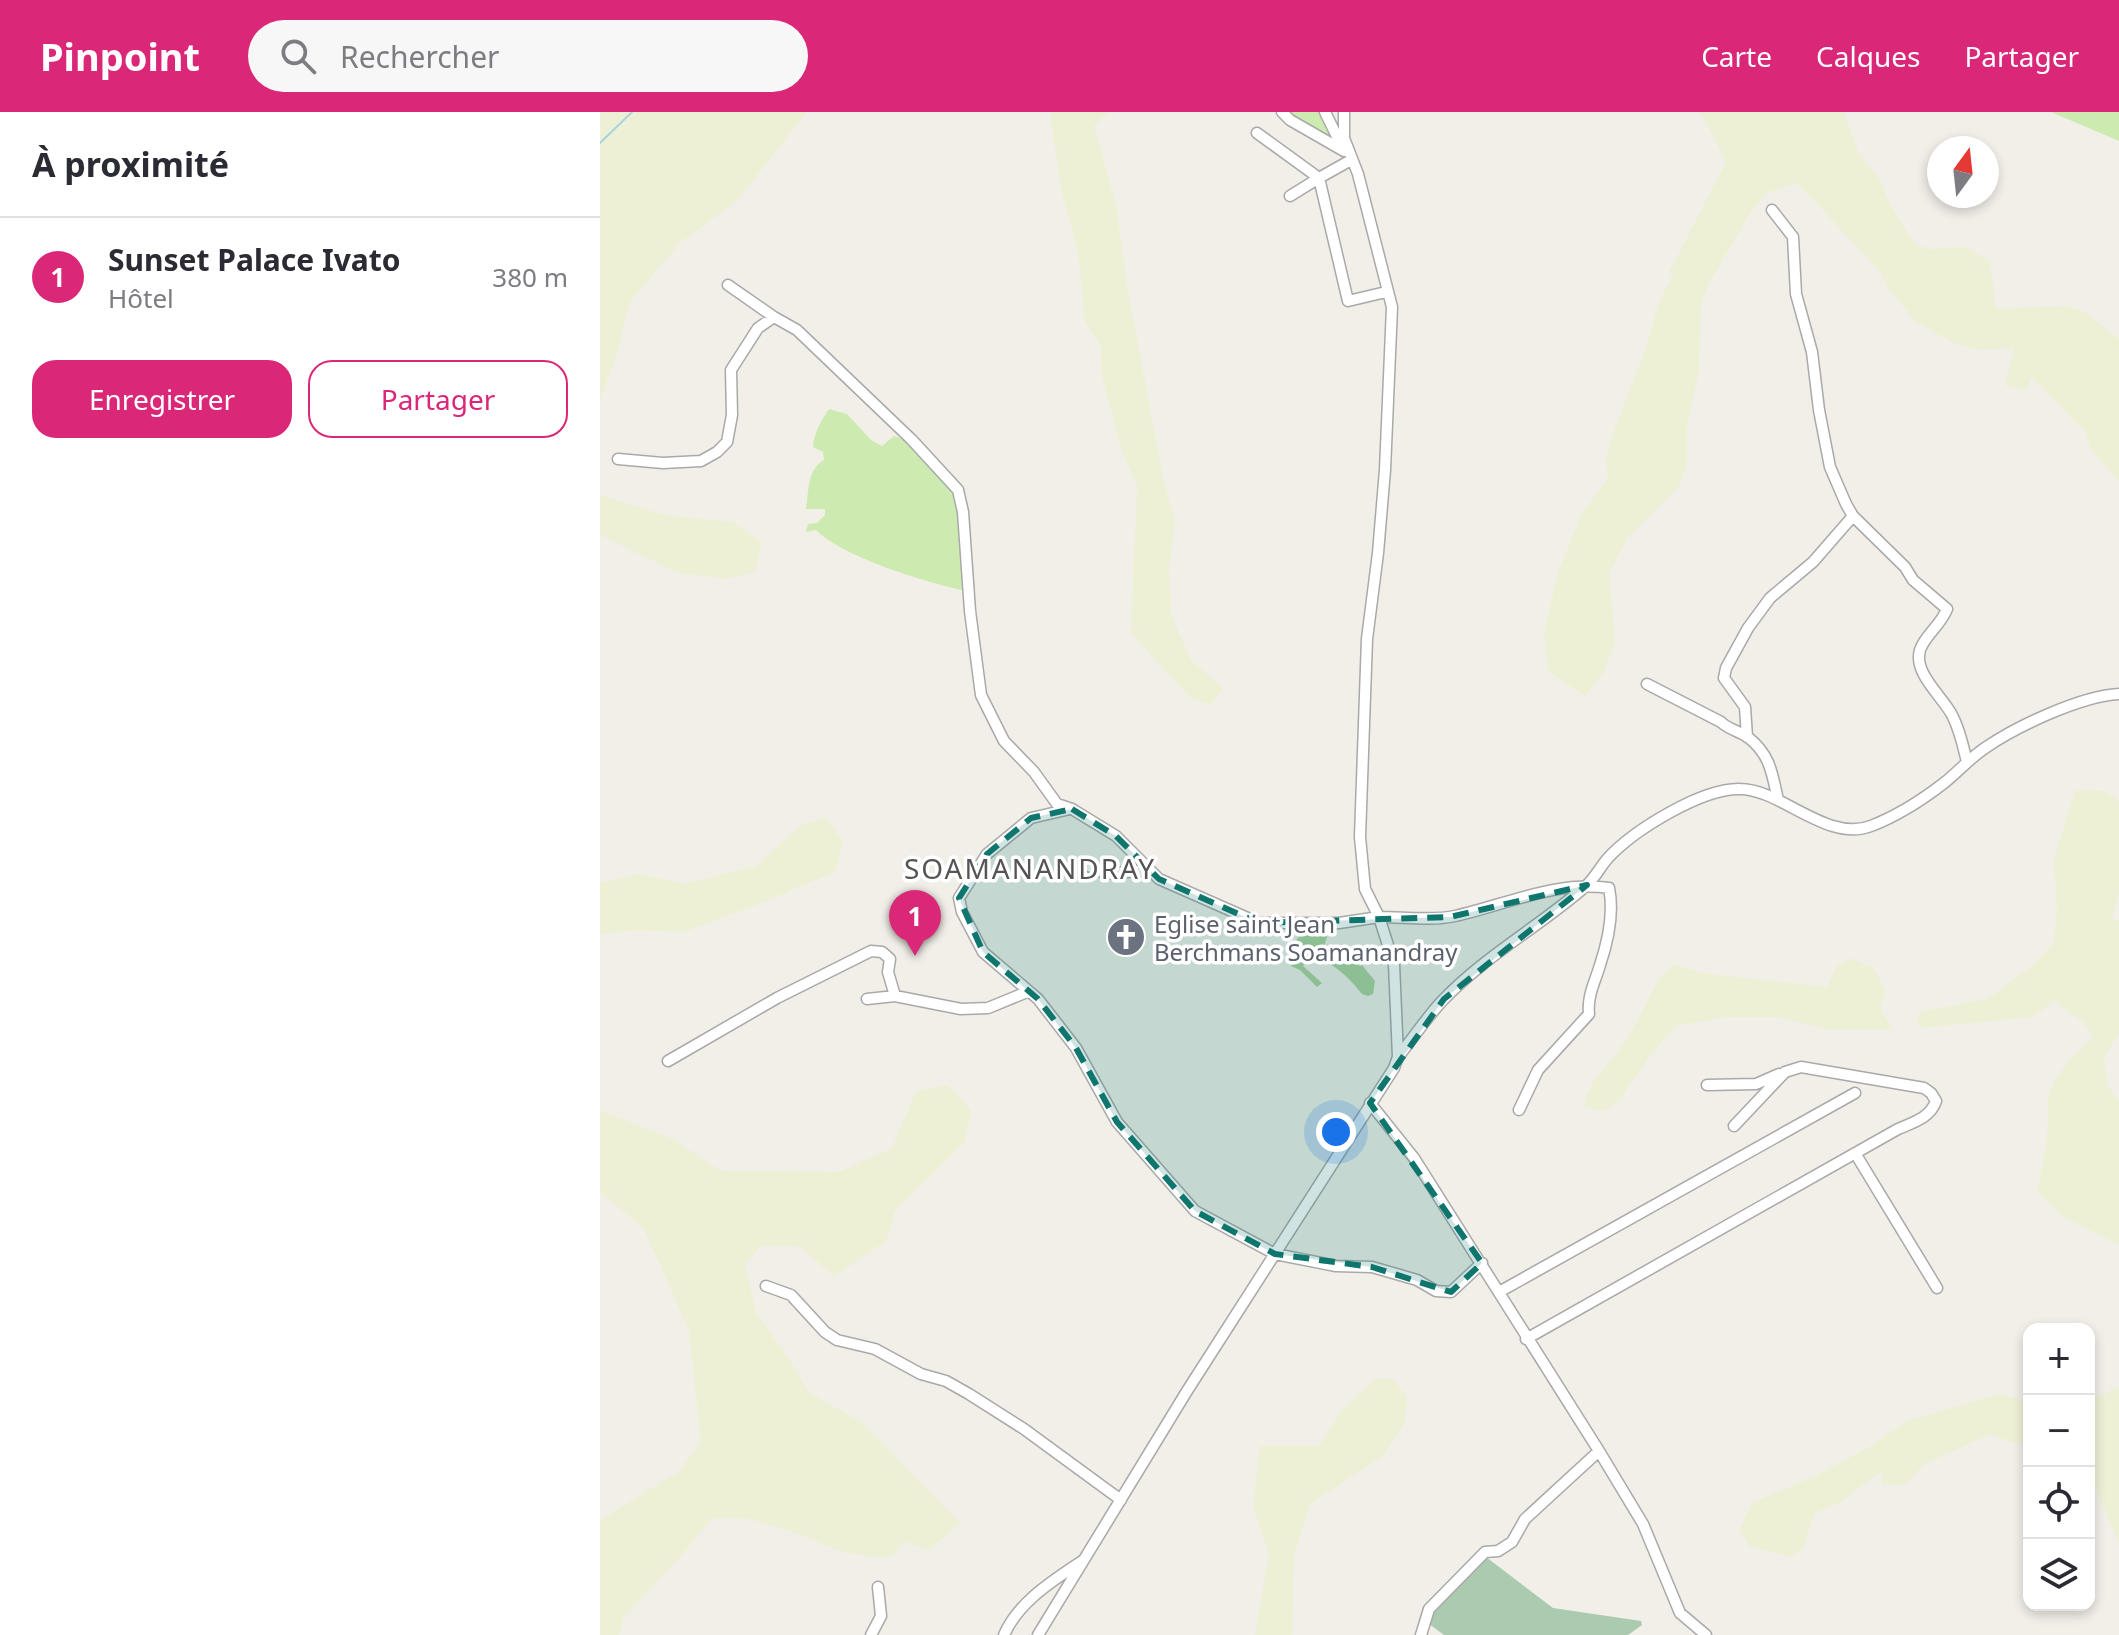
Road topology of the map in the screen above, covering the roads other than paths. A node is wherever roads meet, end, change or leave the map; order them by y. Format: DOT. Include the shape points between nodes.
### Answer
graph roads {
  1 [pos="1282,112"];
  2 [pos="1325,112"];
  3 [pos="1344,112"];
  4 [pos="1257,133"];
  5 [pos="1344,151"];
  6 [pos="1351,160"];
  7 [pos="1319,178"];
  8 [pos="1290,196"];
  9 [pos="1772,210"];
  10 [pos="728,285"];
  11 [pos="1386,292"];
  12 [pos="774,317"];
  13 [pos="618,459"];
  14 [pos="1853,516"];
  15 [pos="1647,684"];
  16 [pos="2119,694"];
  17 [pos="1747,737"];
  18 [pos="1967,762"];
  19 [pos="1778,800"];
  20 [pos="1072,809"];
  21 [pos="1089,866"];
  22 [pos="1147,870"];
  23 [pos="1587,885"];
  24 [pos="1379,917"];
  25 [pos="1027,992"];
  26 [pos="895,996"];
  27 [pos="867,999"];
  28 [pos="1398,1057"];
  29 [pos="668,1061"];
  30 [pos="1785,1072"];
  31 [pos="1707,1085"];
  32 [pos="1855,1093"];
  33 [pos="1370,1103"];
  34 [pos="1519,1110"];
  35 [pos="1734,1126"];
  36 [pos="1855,1153"];
  37 [pos="1275,1254"];
  38 [pos="1482,1263"];
  39 [pos="766,1286"];
  40 [pos="1937,1288"];
  41 [pos="1499,1292"];
  42 [pos="1526,1339"];
  43 [pos="1599,1451"];
  44 [pos="1121,1500"];
  45 [pos="1085,1559"];
  46 [pos="878,1587"];
  47 [pos="871,1635"];
  48 [pos="1004,1635"];
  49 [pos="1038,1635"];
  50 [pos="1421,1635"];
  51 [pos="1706,1635"];
  1 -- 5 [label="street"];
  2 -- 5 [label="street"];
  3 -- 6 [label="street"];
  4 -- 7 [label="street"];
  5 -- 6 [label="street"];
  6 -- 7 [label="street"];
  6 -- 11 [label="street"];
  7 -- 8 [label="street"];
  7 -- 11 [label="street" via="1348,301"];
  9 -- 14 [label="street" via="1793,237 1796,294 1812,352 1830,467"];
  10 -- 12 [label="street"];
  11 -- 24 [label="street" via="1392,336 1367,639 1360,837 1365,889"];
  12 -- 13 [label="street" via="758,328 731,370 732,415 727,442 717,452 701,461"];
  12 -- 20 [label="street" via="797,330 958,490 981,695 1004,741 1057,804"];
  14 -- 17 [label="street" via="1813,562 1770,598 1726,668 1724,678 1745,707"];
  14 -- 18 [label="street" via="1947,609 1924,642 1919,667 1951,714"];
  15 -- 17 [label="street"];
  16 -- 18 [label="street" via="2032,722"];
  17 -- 19 [label="street" via="1769,759"];
  18 -- 19 [label="street" via="1914,805 1866,828 1835,827"];
  19 -- 23 [label="street" via="1756,789 1736,788 1695,801 1630,840"];
  20 -- 22 [label="street" via="1116,836"];
  20 -- 25 [label="street" via="1031,818 987,854 959,898 983,952"];
  21 -- 22 [label="street" via="1106,874"];
  22 -- 24 [label="street" via="1259,923"];
  23 -- 24 [label="street" via="1450,917"];
  23 -- 28 [label="street" via="1444,999"];
  23 -- 34 [label="street" via="1609,888 1612,903 1601,963 1587,1001 1589,1014 1538,1070"];
  24 -- 28 [label="street" via="1394,964"];
  25 -- 26 [label="street" via="988,1008 961,1009"];
  25 -- 37 [label="street" via="1076,1048 1117,1122 1195,1211"];
  26 -- 27 [label="street"];
  26 -- 29 [label="street" via="890,959 871,951"];
  28 -- 33 [label="street"];
  30 -- 31 [label="street" via="1756,1084"];
  30 -- 35 [label="street"];
  30 -- 36 [label="street" via="1801,1067 1931,1093 1936,1101 1932,1111"];
  32 -- 41 [label="street"];
  33 -- 37 [label="street"];
  33 -- 38 [label="street" via="1414,1158"];
  36 -- 40 [label="street"];
  36 -- 42 [label="street"];
  37 -- 38 [label="street" via="1372,1267 1451,1292"];
  37 -- 44 [label="street"];
  38 -- 41 [label="street"];
  39 -- 44 [label="street" via="791,1295 837,1340 875,1349 969,1394"];
  41 -- 42 [label="street"];
  42 -- 43 [label="street"];
  43 -- 50 [label="street" via="1525,1519 1512,1542 1485,1552 1429,1609"];
  43 -- 51 [label="street" via="1643,1524 1680,1613"];
  44 -- 45 [label="street"];
  45 -- 48 [label="street" via="1039,1591"];
  45 -- 49 [label="street"];
  46 -- 47 [label="street" via="881,1616"];
}
